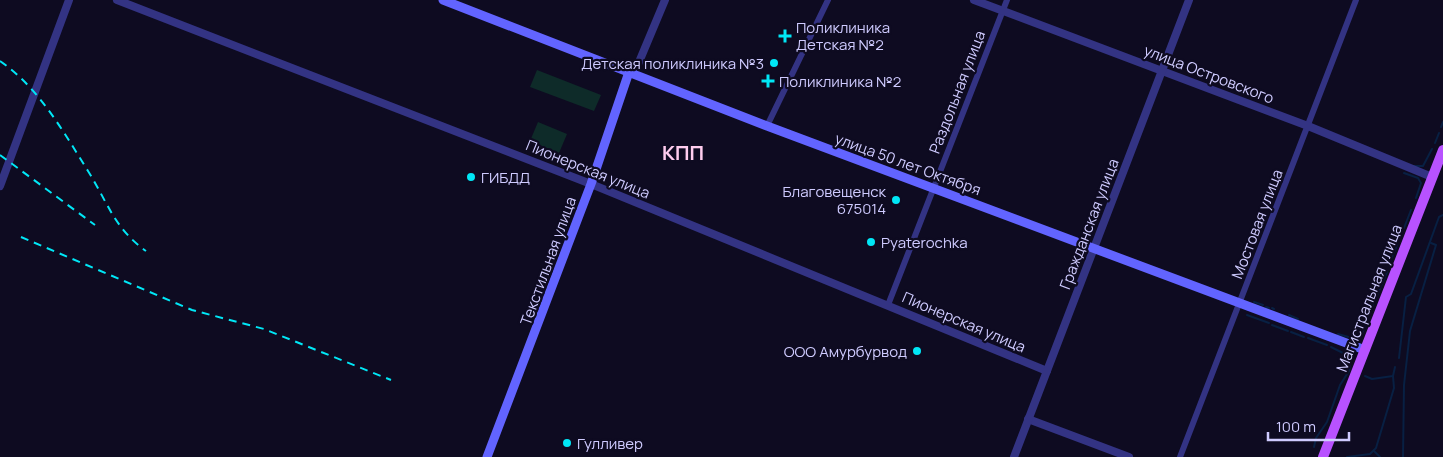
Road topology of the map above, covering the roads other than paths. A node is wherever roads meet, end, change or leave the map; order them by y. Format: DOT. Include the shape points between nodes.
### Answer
graph roads {
  1 [pos="69,0"];
  2 [pos="117,0"];
  3 [pos="443,0"];
  4 [pos="665,0"];
  5 [pos="828,0"];
  6 [pos="974,0"];
  7 [pos="1007,0"];
  8 [pos="1189,0"];
  9 [pos="1356,0"];
  10 [pos="1002,10"];
  11 [pos="1162,71"];
  12 [pos="632,73"];
  13 [pos="766,126"];
  14 [pos="1308,126"];
  15 [pos="1443,150"];
  16 [pos="1432,177"];
  17 [pos="591,184"];
  18 [pos="0,186"];
  19 [pos="933,189"];
  20 [pos="1094,248"];
  21 [pos="1240,303"];
  22 [pos="888,305"];
  23 [pos="1365,350"];
  24 [pos="1047,371"];
  25 [pos="1028,419"];
  26 [pos="487,457"];
  27 [pos="1014,457"];
  28 [pos="1129,457"];
  29 [pos="1180,457"];
  30 [pos="1323,457"];
  1 -- 18 [label="street"];
  2 -- 17 [label="street, Пионерская улица"];
  3 -- 12 [label="main road, улица 50 лет Октября"];
  4 -- 12 [label="street, Текстильная улица"];
  5 -- 13 [label="street"];
  6 -- 10 [label="street, улица Островского"];
  7 -- 10 [label="street, Раздольная улица"];
  8 -- 11 [label="street, Гражданская улица"];
  9 -- 14 [label="street, Мостовая улица"];
  10 -- 11 [label="street, улица Островского"];
  10 -- 19 [label="street, Раздольная улица"];
  11 -- 14 [label="street, улица Островского"];
  11 -- 20 [label="street, Гражданская улица"];
  12 -- 13 [label="main road, улица 50 лет Октября"];
  12 -- 17 [label="main road, Текстильная улица"];
  13 -- 19 [label="main road, улица 50 лет Октября"];
  14 -- 16 [label="street, улица Островского"];
  14 -- 21 [label="street, Мостовая улица"];
  15 -- 16 [label="main road, Магистральная улица"];
  16 -- 23 [label="main road, Магистральная улица"];
  17 -- 22 [label="street, Пионерская улица"];
  17 -- 26 [label="main road, Текстильная улица"];
  19 -- 20 [label="main road, улица 50 лет Октября"];
  19 -- 22 [label="street, Раздольная улица"];
  20 -- 21 [label="main road, улица 50 лет Октября"];
  20 -- 24 [label="street, Гражданская улица"];
  21 -- 23 [label="main road, улица 50 лет Октября"];
  21 -- 29 [label="street, Мостовая улица"];
  22 -- 24 [label="street, Пионерская улица"];
  23 -- 30 [label="main road, Магистральная улица"];
  24 -- 25 [label="street, Гражданская улица"];
  25 -- 27 [label="street, Гражданская улица"];
  25 -- 28 [label="street"];
}
